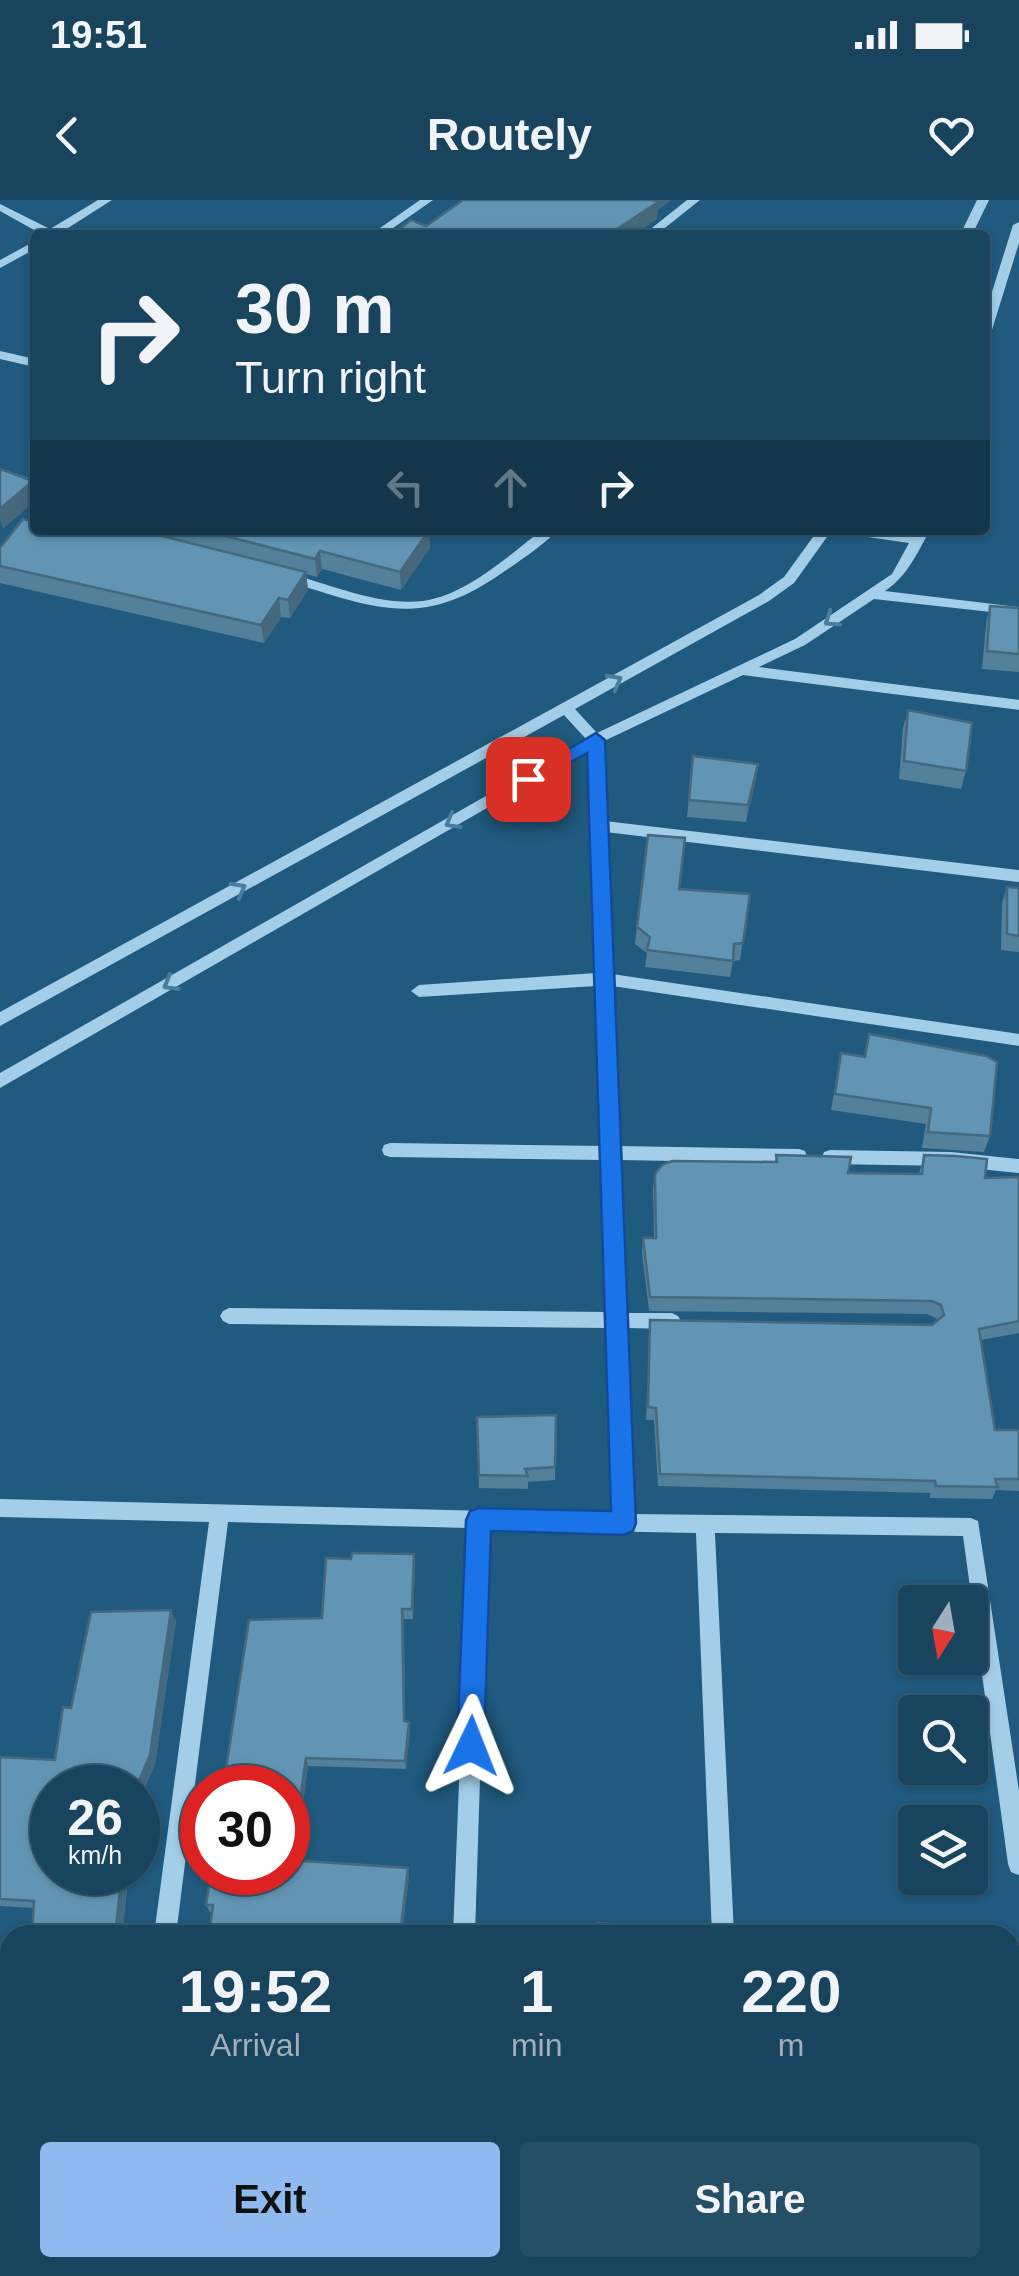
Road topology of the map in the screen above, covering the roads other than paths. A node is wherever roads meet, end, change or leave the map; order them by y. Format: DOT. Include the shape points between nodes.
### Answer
graph roads {
  1 [pos="106,200"];
  2 [pos="427,200"];
  3 [pos="694,200"];
  4 [pos="983,200"];
  5 [pos="0,207"];
  6 [pos="1019,226"];
  7 [pos="41,230"];
  8 [pos="58,230"];
  9 [pos="383,230"];
  10 [pos="655,230"];
  11 [pos="968,230"];
  12 [pos="30,247"];
  13 [pos="0,265"];
  14 [pos="990,317"];
  15 [pos="0,355"];
  16 [pos="30,362"];
  17 [pos="0,473"];
  18 [pos="30,482"];
  19 [pos="544,535"];
  20 [pos="820,535"];
  21 [pos="921,535"];
  22 [pos="266,572"];
  23 [pos="871,594"];
  24 [pos="1019,611"];
  25 [pos="741,670"];
  26 [pos="1019,705"];
  27 [pos="566,708"];
  28 [pos="596,740"];
  29 [pos="598,826"];
  30 [pos="1019,876"];
  31 [pos="604,979"];
  32 [pos="419,992"];
  33 [pos="0,1020"];
  34 [pos="1019,1040"];
  35 [pos="0,1081"];
  36 [pos="390,1150"];
  37 [pos="610,1153"];
  38 [pos="1019,1166"];
  39 [pos="228,1316"];
  40 [pos="616,1320"];
  41 [pos="694,1322"];
  42 [pos="0,1508"];
  43 [pos="220,1513"];
  44 [pos="479,1520"];
  45 [pos="624,1523"];
  46 [pos="705,1524"];
  47 [pos="1019,1864"];
  48 [pos="166,1925"];
  49 [pos="464,1925"];
  50 [pos="723,1925"];
  1 -- 8 [label="street"];
  2 -- 9 [label="street"];
  3 -- 10 [label="street"];
  4 -- 11 [label="street"];
  5 -- 7 [label="street"];
  6 -- 14 [label="street"];
  12 -- 13 [label="street"];
  15 -- 16 [label="street"];
  17 -- 18 [label="street"];
  19 -- 22 [label="street" via="497,570 427,605 393,604"];
  27 -- 20 [label="street, one-way" via="778,589"];
  21 -- 23 [label="street" via="896,576"];
  23 -- 24 [label="street"];
  23 -- 25 [label="street, one-way" via="800,642"];
  25 -- 26 [label="street"];
  25 -- 28 [label="street"];
  27 -- 28 [label="street"];
  33 -- 27 [label="street, one-way"];
  28 -- 29 [label="street"];
  28 -- 35 [label="street, one-way"];
  29 -- 30 [label="street"];
  29 -- 31 [label="street"];
  31 -- 32 [label="street"];
  31 -- 34 [label="street"];
  31 -- 37 [label="street"];
  36 -- 37 [label="street"];
  37 -- 38 [label="street"];
  37 -- 40 [label="street"];
  39 -- 40 [label="street"];
  40 -- 41 [label="street"];
  40 -- 45 [label="street"];
  42 -- 43 [label="street"];
  43 -- 44 [label="street"];
  43 -- 48 [label="street"];
  44 -- 45 [label="street"];
  44 -- 49 [label="street"];
  45 -- 46 [label="street"];
  46 -- 47 [label="street" via="971,1526"];
  46 -- 50 [label="street"];
}
